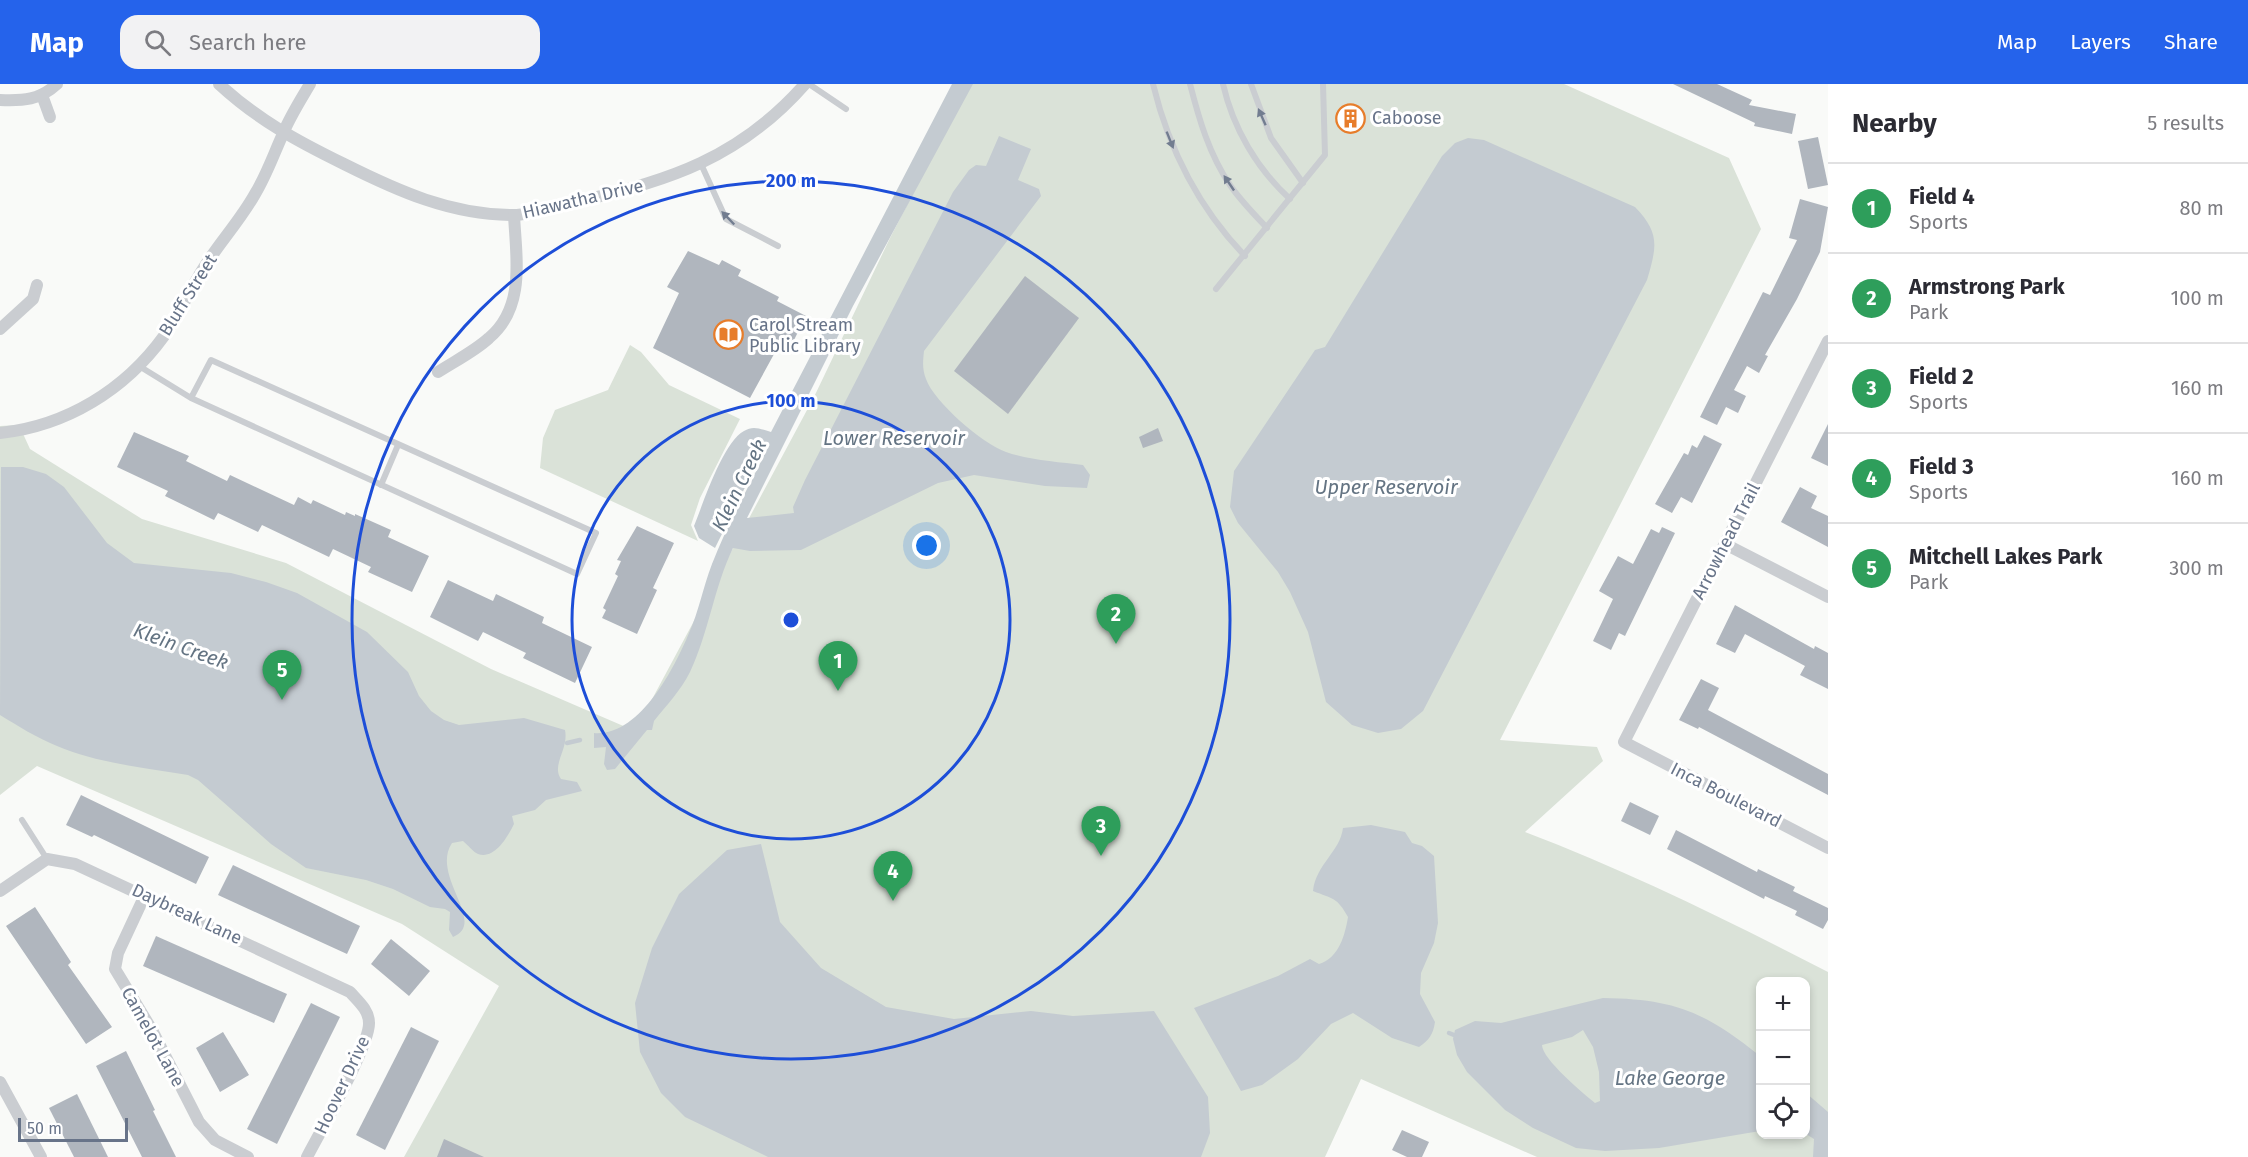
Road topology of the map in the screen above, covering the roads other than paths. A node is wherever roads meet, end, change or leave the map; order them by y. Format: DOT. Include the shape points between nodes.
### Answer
graph roads {
  1 [pos="57,84"];
  2 [pos="219,84"];
  3 [pos="310,84"];
  4 [pos="807,84"];
  5 [pos="1153,84"];
  6 [pos="1190,84"];
  7 [pos="1223,84"];
  8 [pos="1251,84"];
  9 [pos="1323,84"];
  10 [pos="42,95"];
  11 [pos="0,100"];
  12 [pos="846,109"];
  13 [pos="50,117"];
  14 [pos="282,134"];
  15 [pos="701,164"];
  16 [pos="1303,183"];
  17 [pos="1290,199"];
  18 [pos="514,215"];
  19 [pos="1267,228"];
  20 [pos="778,246"];
  21 [pos="1245,256"];
  22 [pos="37,285"];
  23 [pos="1216,290"];
  24 [pos="0,328"];
  25 [pos="1827,344"];
  26 [pos="139,366"];
  27 [pos="438,372"];
  28 [pos="191,398"];
  29 [pos="0,434"];
  30 [pos="398,445"];
  31 [pos="381,485"];
  32 [pos="1725,544"];
  33 [pos="1828,597"];
  34 [pos="1624,742"];
  35 [pos="22,820"];
  36 [pos="1828,848"];
  37 [pos="48,859"];
  38 [pos="0,891"];
  39 [pos="145,895"];
  40 [pos="367,1012"];
  41 [pos="0,1082"];
  42 [pos="41,1157"];
  43 [pos="248,1157"];
  44 [pos="307,1157"];
  1 -- 10 [label="street"];
  2 -- 14 [label="street, Hiawatha Drive"];
  3 -- 14 [label="street, Bluff Street"];
  4 -- 12 [label="lane"];
  4 -- 15 [label="street, Hiawatha Drive" via="749,137"];
  5 -- 21 [label="lane, one-way" via="1164,126 1195,192 1216,224"];
  19 -- 6 [label="lane, one-way" via="1230,185 1217,163"];
  7 -- 17 [label="lane" via="1245,142 1262,169"];
  16 -- 8 [label="lane, one-way" via="1271,138"];
  9 -- 16 [label="lane" via="1325,155"];
  10 -- 11 [label="street" via="26,101"];
  10 -- 13 [label="street"];
  14 -- 18 [label="street, Hiawatha Drive" via="402,193 459,209"];
  14 -- 26 [label="street, Bluff Street" via="255,196 205,265 165,336"];
  15 -- 18 [label="street, Hiawatha Drive" via="630,190"];
  20 -- 15 [label="lane, one-way" via="726,219"];
  16 -- 17 [label="lane"];
  17 -- 19 [label="lane"];
  18 -- 27 [label="street" via="514,301 490,338"];
  19 -- 21 [label="lane"];
  21 -- 23 [label="lane"];
  22 -- 24 [label="street" via="33,299"];
  25 -- 32 [label="street, Arrowhead Trail"];
  26 -- 28 [label="lane"];
  26 -- 29 [label="street, Bluff Street" via="91,404 43,426"];
  28 -- 30 [label="lane" via="211,360"];
  28 -- 31 [label="lane"];
  30 -- 31 [label="lane"];
  30 -- 31 [label="lane" via="596,533 577,574"];
  32 -- 33 [label="street"];
  32 -- 34 [label="street, Arrowhead Trail"];
  34 -- 36 [label="street, Inca Boulevard"];
  35 -- 37 [label="lane"];
  37 -- 38 [label="street"];
  37 -- 39 [label="street, Daybreak Lane" via="75,864"];
  39 -- 40 [label="street, Daybreak Lane" via="340,985"];
  39 -- 43 [label="street, Camelot Lane" via="118,953 115,969 163,1050 199,1122 215,1140"];
  40 -- 44 [label="street, Hoover Drive" via="370,1024 363,1048"];
  41 -- 42 [label="street"];
}
